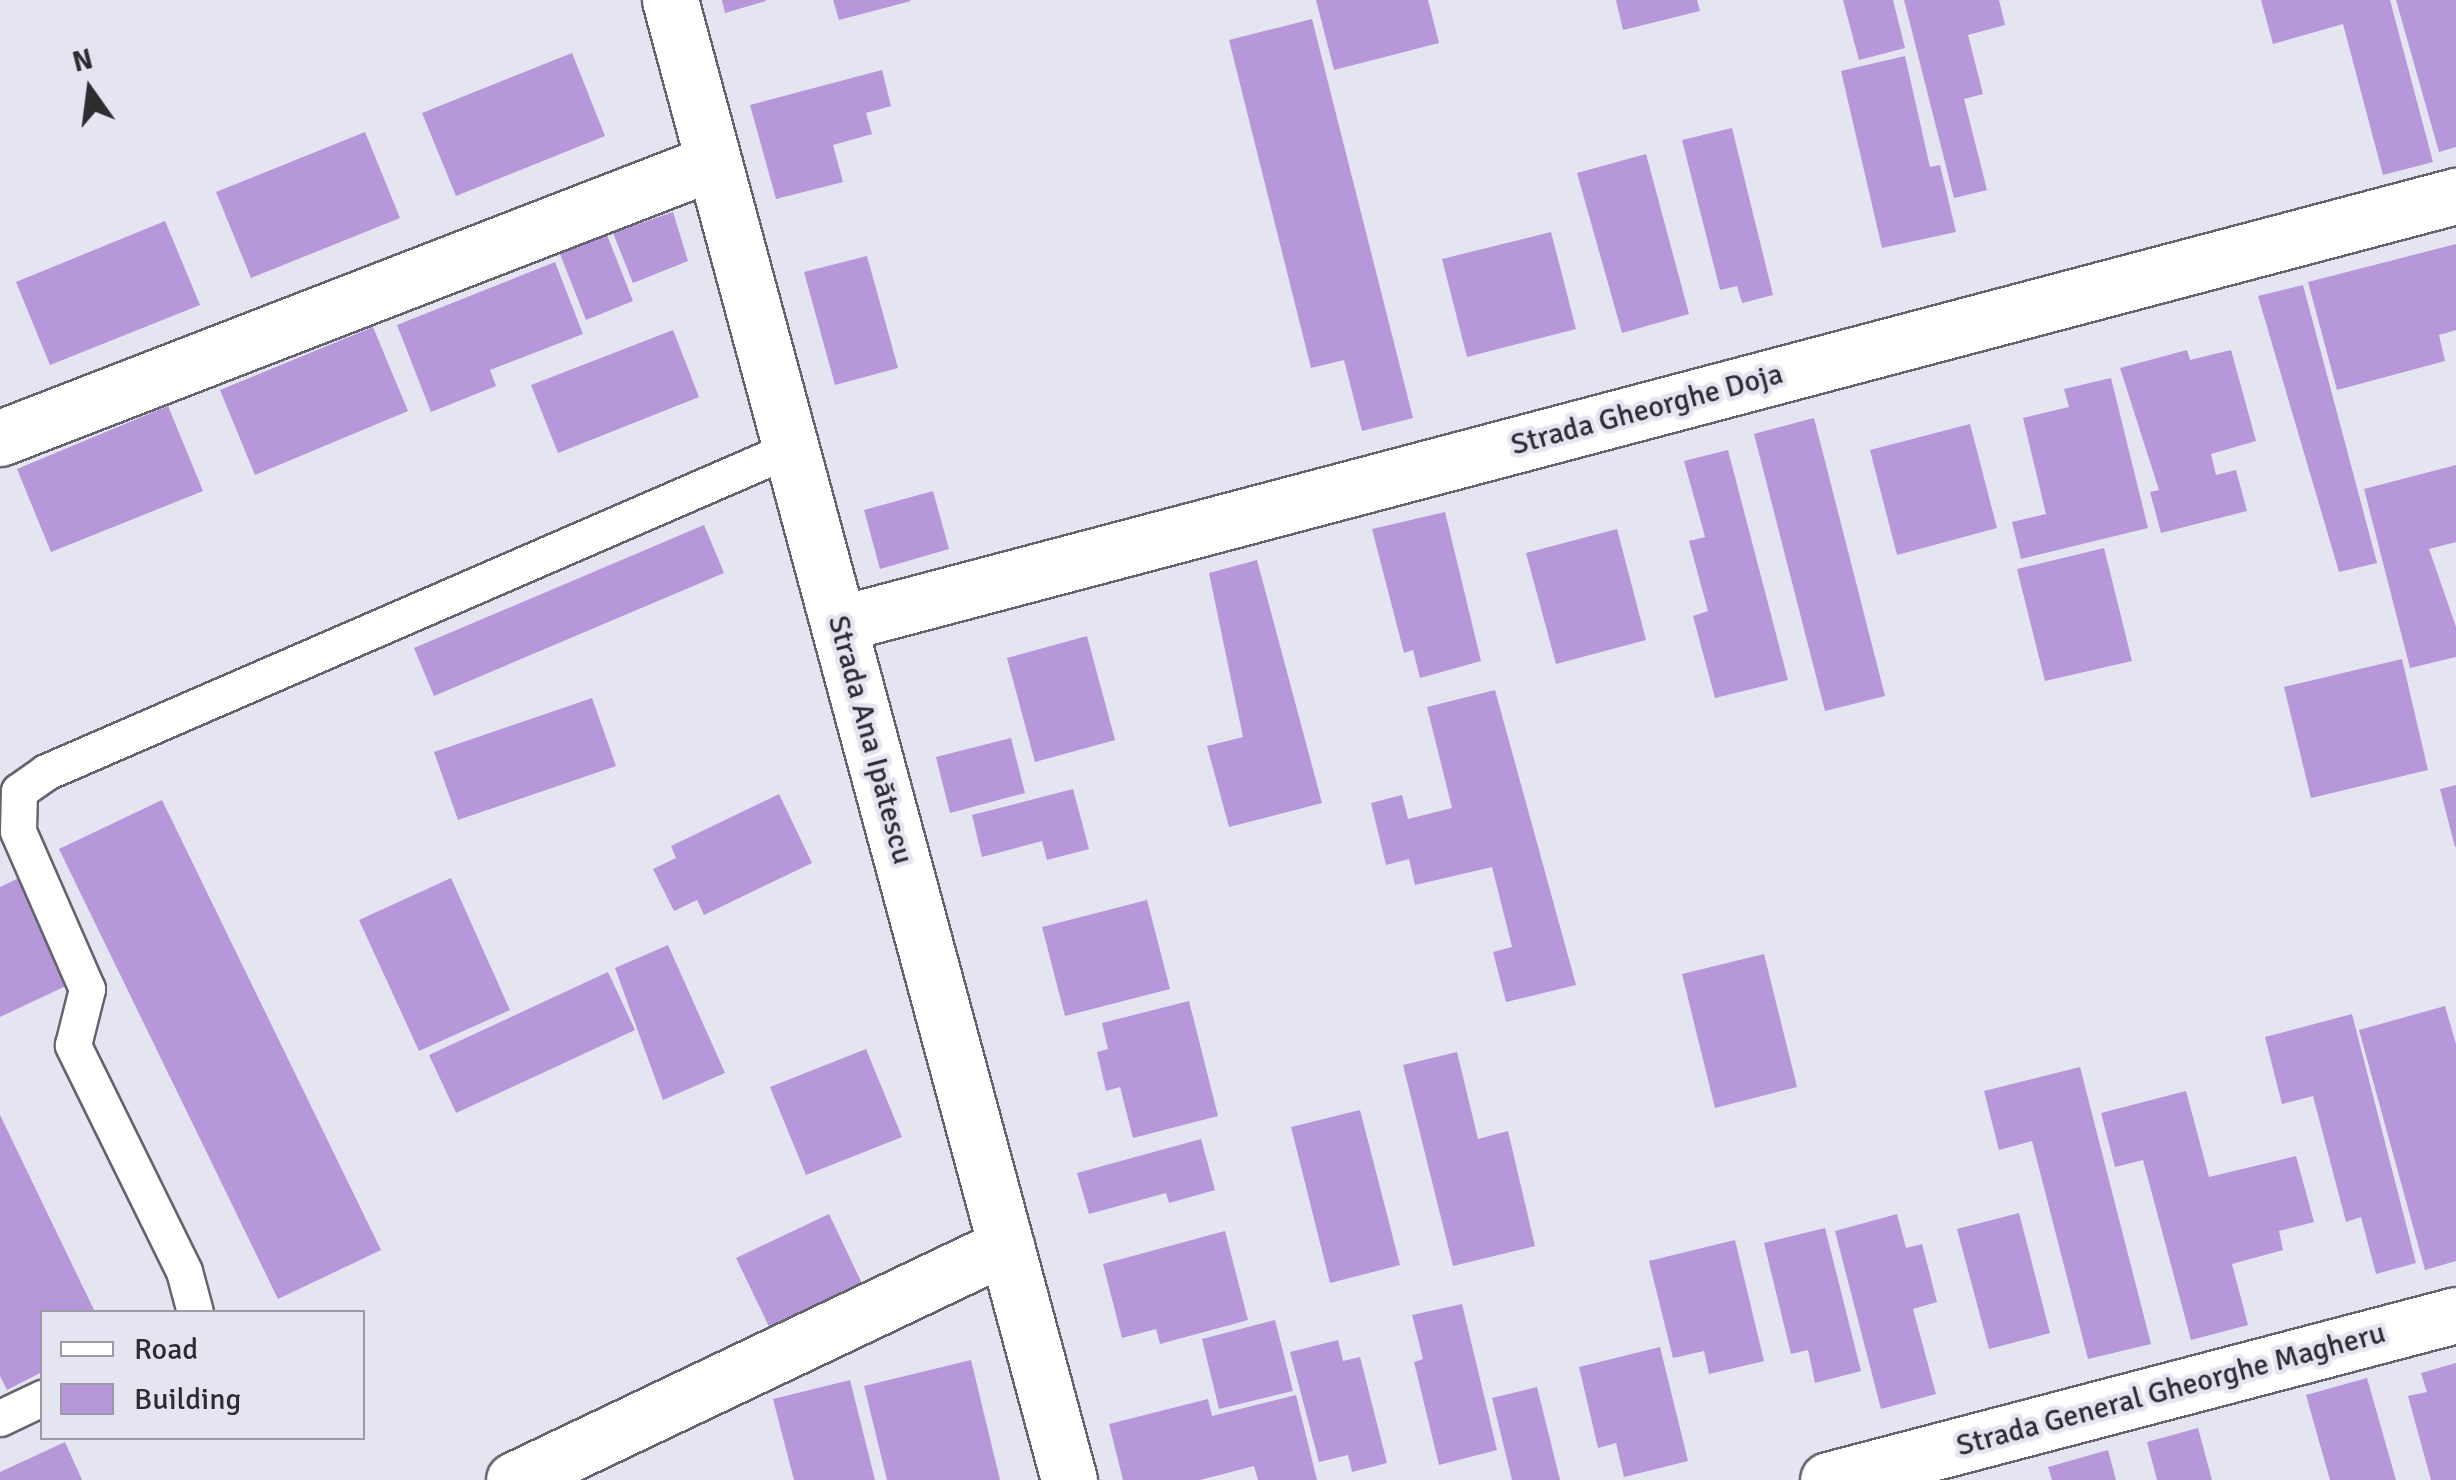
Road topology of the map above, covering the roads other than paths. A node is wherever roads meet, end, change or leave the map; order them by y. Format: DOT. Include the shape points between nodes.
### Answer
graph roads {
  1 [pos="670,0"];
  2 [pos="713,162"];
  3 [pos="2456,196"];
  4 [pos="0,438"];
  5 [pos="790,449"];
  6 [pos="839,624"];
  7 [pos="1006,1246"];
  8 [pos="195,1310"];
  9 [pos="2456,1315"];
  10 [pos="40,1399"];
  11 [pos="0,1418"];
  12 [pos="514,1480"];
  13 [pos="1069,1480"];
  14 [pos="1828,1480"];
  1 -- 2 [label="street, Strada Ana Ipătescu"];
  2 -- 4 [label="street"];
  2 -- 5 [label="street, Strada Ana Ipătescu"];
  3 -- 6 [label="street, Strada Gheorghe Doja"];
  5 -- 6 [label="street, Strada Ana Ipătescu"];
  5 -- 8 [label="lane" via="46,772 19,791 18,831 88,989 73,1045 191,1286"];
  6 -- 7 [label="street, Strada Ana Ipătescu"];
  7 -- 12 [label="street"];
  7 -- 13 [label="street, Strada Ana Ipătescu"];
  9 -- 14 [label="street, Strada General Gheorghe Magheru"];
  10 -- 11 [label="lane"];
}
